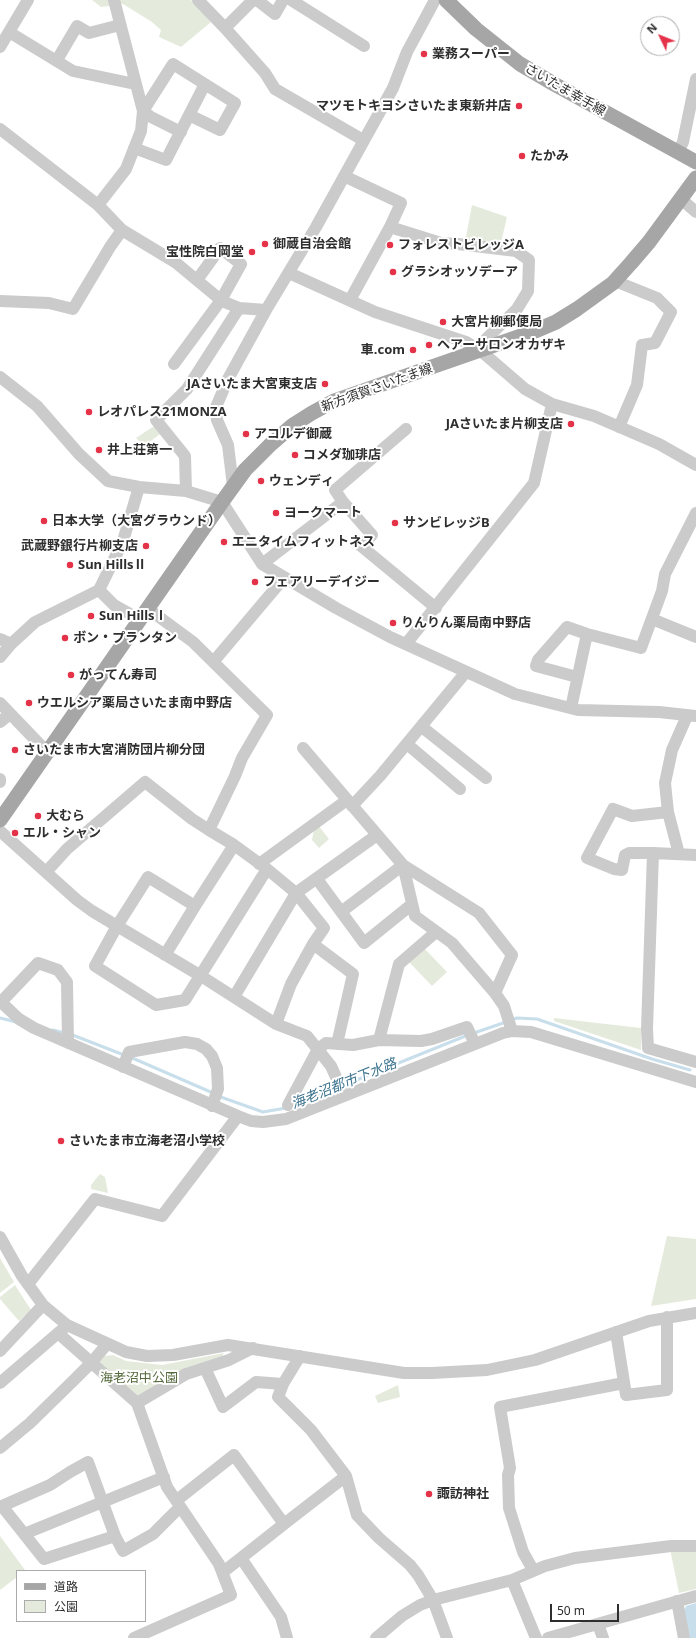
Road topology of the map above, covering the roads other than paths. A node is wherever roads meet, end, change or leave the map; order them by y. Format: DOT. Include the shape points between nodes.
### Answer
graph roads {
  1 [pos="28,0"];
  2 [pos="114,0"];
  3 [pos="198,0"];
  4 [pos="253,0"];
  5 [pos="257,0"];
  6 [pos="283,0"];
  7 [pos="291,0"];
  8 [pos="435,0"];
  9 [pos="446,0"];
  10 [pos="120,25"];
  11 [pos="225,28"];
  12 [pos="9,32"];
  13 [pos="364,46"];
  14 [pos="0,47"];
  15 [pos="57,60"];
  16 [pos="696,79"];
  17 [pos="135,84"];
  18 [pos="205,84"];
  19 [pos="143,111"];
  20 [pos="189,115"];
  21 [pos="0,129"];
  22 [pos="181,132"];
  23 [pos="363,140"];
  24 [pos="134,148"];
  25 [pos="678,152"];
  26 [pos="696,162"];
  27 [pos="344,176"];
  28 [pos="696,178"];
  29 [pos="681,199"];
  30 [pos="98,205"];
  31 [pos="696,212"];
  32 [pos="390,227"];
  33 [pos="122,230"];
  34 [pos="289,273"];
  35 [pos="197,280"];
  36 [pos="615,281"];
  37 [pos="221,300"];
  38 [pos="350,300"];
  39 [pos="0,301"];
  40 [pos="239,308"];
  41 [pos="266,310"];
  42 [pos="480,351"];
  43 [pos="174,364"];
  44 [pos="0,377"];
  45 [pos="552,404"];
  46 [pos="619,427"];
  47 [pos="406,429"];
  48 [pos="694,459"];
  49 [pos="233,486"];
  50 [pos="139,487"];
  51 [pos="186,491"];
  52 [pos="222,502"];
  53 [pos="343,502"];
  54 [pos="696,513"];
  55 [pos="262,564"];
  56 [pos="284,578"];
  57 [pos="99,590"];
  58 [pos="436,608"];
  59 [pos="143,614"];
  60 [pos="652,619"];
  61 [pos="587,634"];
  62 [pos="696,637"];
  63 [pos="6,641"];
  64 [pos="406,644"];
  65 [pos="0,657"];
  66 [pos="214,661"];
  67 [pos="466,672"];
  68 [pos="577,677"];
  69 [pos="0,703"];
  70 [pos="571,708"];
  71 [pos="10,714"];
  72 [pos="694,715"];
  73 [pos="0,722"];
  74 [pos="422,727"];
  75 [pos="407,744"];
  76 [pos="303,748"];
  77 [pos="47,752"];
  78 [pos="486,778"];
  79 [pos="460,789"];
  80 [pos="349,803"];
  81 [pos="668,812"];
  82 [pos="0,820"];
  83 [pos="209,830"];
  84 [pos="0,831"];
  85 [pos="377,834"];
  86 [pos="234,845"];
  87 [pos="653,853"];
  88 [pos="679,854"];
  89 [pos="696,855"];
  90 [pos="403,865"];
  91 [pos="263,866"];
  92 [pos="46,872"];
  93 [pos="317,878"];
  94 [pos="296,892"];
  95 [pos="411,905"];
  96 [pos="195,906"];
  97 [pos="341,912"];
  98 [pos="117,926"];
  99 [pos="436,932"];
  100 [pos="313,944"];
  101 [pos="165,955"];
  102 [pos="201,976"];
  103 [pos="495,993"];
  104 [pos="234,997"];
  105 [pos="1,1001"];
  106 [pos="510,1023"];
  107 [pos="276,1024"];
  108 [pos="379,1040"];
  109 [pos="68,1043"];
  110 [pos="337,1044"];
  111 [pos="475,1044"];
  112 [pos="318,1049"];
  113 [pos="696,1062"];
  114 [pos="123,1067"];
  115 [pos="696,1081"];
  116 [pos="344,1095"];
  117 [pos="288,1105"];
  118 [pos="212,1106"];
  119 [pos="238,1116"];
  120 [pos="0,1237"];
  121 [pos="28,1284"];
  122 [pos="43,1305"];
  123 [pos="696,1312"];
  124 [pos="667,1317"];
  125 [pos="63,1329"];
  126 [pos="616,1332"];
  127 [pos="107,1344"];
  128 [pos="254,1348"];
  129 [pos="0,1351"];
  130 [pos="300,1356"];
  131 [pos="92,1362"];
  132 [pos="205,1368"];
  133 [pos="624,1382"];
  134 [pos="0,1383"];
  135 [pos="282,1384"];
  136 [pos="137,1403"];
  137 [pos="0,1448"];
  138 [pos="346,1476"];
  139 [pos="164,1477"];
  140 [pos="103,1501"];
  141 [pos="178,1504"];
  142 [pos="284,1524"];
  143 [pos="24,1534"];
  144 [pos="115,1536"];
  145 [pos="696,1546"];
  146 [pos="241,1558"];
  147 [pos="533,1570"];
  148 [pos="223,1572"];
  149 [pos="512,1580"];
  150 [pos="696,1596"];
  151 [pos="433,1600"];
  152 [pos="677,1601"];
  153 [pos="598,1624"];
  154 [pos="134,1638"];
  155 [pos="287,1638"];
  156 [pos="376,1638"];
  157 [pos="447,1638"];
  158 [pos="536,1638"];
  159 [pos="548,1638"];
  160 [pos="603,1638"];
  161 [pos="684,1638"];
  1 -- 12 [label="street"];
  2 -- 10 [label="street"];
  3 -- 11 [label="street"];
  4 -- 11 [label="street"];
  5 -- 6 [label="street" via="275,14"];
  7 -- 13 [label="street"];
  8 -- 23 [label="street" via="407,52 393,88"];
  9 -- 25 [label="main road, さいたま幸手線" via="476,30 520,64"];
  10 -- 15 [label="street" via="89,33 77,26"];
  10 -- 17 [label="street"];
  11 -- 23 [label="street" via="275,89"];
  12 -- 14 [label="street"];
  12 -- 15 [label="street"];
  15 -- 17 [label="street" via="73,71"];
  16 -- 25 [label="street" via="683,142"];
  17 -- 19 [label="street"];
  18 -- 19 [label="street" via="173,64"];
  18 -- 20 [label="street"];
  18 -- 20 [label="street" via="236,103 220,130"];
  19 -- 22 [label="street"];
  19 -- 24 [label="street" via="141,131"];
  20 -- 22 [label="street"];
  21 -- 30 [label="street"];
  22 -- 24 [label="street" via="166,160"];
  23 -- 27 [label="street"];
  24 -- 30 [label="street" via="126,169"];
  25 -- 26 [label="main road, さいたま幸手線"];
  27 -- 32 [label="street" via="401,203"];
  27 -- 34 [label="street"];
  28 -- 29 [label="main road, 新方須賀さいたま線"];
  29 -- 31 [label="street"];
  29 -- 36 [label="main road, 新方須賀さいたま線" via="649,242"];
  30 -- 33 [label="street"];
  32 -- 38 [label="street"];
  32 -- 42 [label="street" via="441,243 516,251 529,260 528,291 517,309 486,339"];
  33 -- 35 [label="street" via="175,262"];
  33 -- 39 [label="street" via="73,309 50,303"];
  34 -- 38 [label="street"];
  34 -- 41 [label="street"];
  35 -- 37 [label="street"];
  35 -- 37 [label="street" via="220,248 241,264"];
  36 -- 42 [label="main road, 新方須賀さいたま線" via="556,322"];
  36 -- 46 [label="street" via="657,298 671,312 655,343 642,345 637,385"];
  37 -- 40 [label="street"];
  37 -- 43 [label="street"];
  38 -- 42 [label="street" via="375,312 466,342"];
  40 -- 41 [label="street"];
  40 -- 51 [label="street" via="187,389 156,420 185,456"];
  41 -- 49 [label="street" via="228,379 216,407 216,420 228,445"];
  42 -- 45 [label="street" via="526,390"];
  42 -- 49 [label="main road, 新方須賀さいたま線" via="334,401 312,413 271,444"];
  44 -- 50 [label="street" via="37,406 79,454 108,481"];
  45 -- 46 [label="street" via="594,416"];
  45 -- 58 [label="street" via="534,483"];
  46 -- 48 [label="street"];
  47 -- 53 [label="street" via="335,490"];
  49 -- 52 [label="main road, 新方須賀さいたま線"];
  50 -- 51 [label="street"];
  50 -- 57 [label="street" via="123,541"];
  51 -- 52 [label="street"];
  52 -- 55 [label="street"];
  52 -- 59 [label="main road, 新方須賀さいたま線"];
  53 -- 55 [label="street"];
  53 -- 58 [label="street" via="372,535 361,546"];
  54 -- 60 [label="street" via="665,574"];
  55 -- 56 [label="street"];
  56 -- 64 [label="street"];
  56 -- 66 [label="street"];
  57 -- 59 [label="street" via="114,605"];
  57 -- 63 [label="street" via="35,622"];
  58 -- 64 [label="street"];
  59 -- 66 [label="street" via="193,642"];
  59 -- 77 [label="main road, 新方須賀さいたま線"];
  60 -- 61 [label="street" via="641,648"];
  60 -- 62 [label="street"];
  61 -- 68 [label="street"];
  61 -- 68 [label="street" via="567,627 538,660 536,666"];
  63 -- 65 [label="street"];
  64 -- 67 [label="street"];
  66 -- 83 [label="street" via="267,715 242,758"];
  67 -- 70 [label="street" via="515,694"];
  67 -- 74 [label="street"];
  68 -- 70 [label="street"];
  69 -- 71 [label="street"];
  70 -- 72 [label="street"];
  71 -- 73 [label="street"];
  71 -- 77 [label="street"];
  72 -- 81 [label="street" via="672,750 667,768 665,783"];
  74 -- 75 [label="street"];
  74 -- 78 [label="street"];
  75 -- 79 [label="street"];
  75 -- 80 [label="street"];
  76 -- 80 [label="street"];
  77 -- 82 [label="main road, 新方須賀さいたま線"];
  80 -- 85 [label="street"];
  80 -- 91 [label="street"];
  81 -- 87 [label="street" via="632,816 613,809 587,858 622,870 628,853"];
  81 -- 88 [label="street"];
  83 -- 86 [label="street"];
  83 -- 92 [label="street" via="145,782 68,849"];
  84 -- 92 [label="street"];
  85 -- 90 [label="street"];
  85 -- 93 [label="street"];
  86 -- 91 [label="street"];
  86 -- 96 [label="street"];
  87 -- 88 [label="street"];
  87 -- 113 [label="street" via="648,1048"];
  88 -- 89 [label="street"];
  90 -- 95 [label="street"];
  90 -- 97 [label="street"];
  90 -- 103 [label="street" via="479,913 512,955"];
  91 -- 94 [label="street"];
  91 -- 102 [label="street"];
  92 -- 98 [label="street" via="92,911"];
  93 -- 94 [label="street"];
  93 -- 97 [label="street"];
  94 -- 100 [label="street" via="324,928"];
  94 -- 104 [label="street"];
  95 -- 97 [label="street" via="364,942"];
  95 -- 99 [label="street" via="414,916"];
  96 -- 98 [label="street" via="148,876"];
  96 -- 101 [label="street"];
  98 -- 101 [label="street"];
  98 -- 102 [label="street" via="95,966 156,1005 185,1000"];
  99 -- 103 [label="street" via="452,943"];
  99 -- 108 [label="street" via="399,964"];
  100 -- 107 [label="street" via="291,984"];
  100 -- 110 [label="street" via="353,974"];
  101 -- 102 [label="street"];
  102 -- 104 [label="street"];
  103 -- 106 [label="street" via="504,1006"];
  104 -- 107 [label="street"];
  105 -- 109 [label="street" via="19,1019"];
  105 -- 109 [label="street" via="38,963 58,970 67,982"];
  106 -- 111 [label="street" via="503,1033"];
  106 -- 115 [label="street" via="531,1032"];
  107 -- 112 [label="street" via="307,1036"];
  108 -- 110 [label="street" via="353,1045"];
  108 -- 111 [label="street" via="427,1040 467,1027"];
  109 -- 114 [label="street"];
  110 -- 112 [label="street" via="326,1044"];
  111 -- 116 [label="street"];
  112 -- 116 [label="street" via="331,1066"];
  112 -- 117 [label="street"];
  114 -- 118 [label="street"];
  114 -- 118 [label="street" via="129,1052 185,1042 197,1044 212,1056 217,1068 218,1089"];
  116 -- 119 [label="street" via="274,1122 251,1121"];
  118 -- 119 [label="street"];
  119 -- 121 [label="street" via="162,1216 95,1199"];
  120 -- 121 [label="street"];
  121 -- 122 [label="street"];
  122 -- 125 [label="street"];
  122 -- 129 [label="street"];
  123 -- 124 [label="street"];
  124 -- 126 [label="street"];
  124 -- 133 [label="street" via="667,1390 626,1395"];
  125 -- 127 [label="street"];
  125 -- 131 [label="street"];
  125 -- 134 [label="street"];
  126 -- 130 [label="street" via="520,1364 475,1371 404,1372"];
  126 -- 133 [label="street"];
  127 -- 128 [label="street" via="126,1352 147,1356 173,1355 228,1345"];
  127 -- 131 [label="street"];
  128 -- 130 [label="street"];
  128 -- 132 [label="street"];
  130 -- 135 [label="street"];
  131 -- 136 [label="street"];
  131 -- 137 [label="street" via="30,1423"];
  132 -- 135 [label="street" via="223,1407 256,1382"];
  132 -- 136 [label="street" via="186,1374"];
  133 -- 147 [label="street" via="500,1406 510,1468 509,1508 523,1552"];
  135 -- 138 [label="street" via="278,1397 311,1430"];
  136 -- 139 [label="street"];
  138 -- 142 [label="street"];
  138 -- 151 [label="street" via="357,1514 378,1538 410,1565"];
  139 -- 140 [label="street"];
  139 -- 141 [label="street"];
  140 -- 143 [label="street"];
  140 -- 143 [label="street" via="88,1462 50,1485 2,1506"];
  140 -- 144 [label="street"];
  141 -- 142 [label="street" via="234,1455"];
  141 -- 144 [label="street" via="153,1534 123,1551"];
  141 -- 148 [label="street"];
  142 -- 146 [label="street"];
  143 -- 144 [label="street" via="44,1560"];
  145 -- 147 [label="street" via="671,1546 575,1558"];
  146 -- 148 [label="street"];
  146 -- 155 [label="street" via="281,1617"];
  147 -- 149 [label="street"];
  148 -- 154 [label="street" via="231,1595"];
  149 -- 151 [label="street"];
  149 -- 158 [label="street"];
  150 -- 152 [label="street"];
  151 -- 156 [label="street" via="402,1616"];
  151 -- 157 [label="street"];
  152 -- 153 [label="street"];
  152 -- 161 [label="street"];
  153 -- 159 [label="street"];
  153 -- 160 [label="street"];
}
